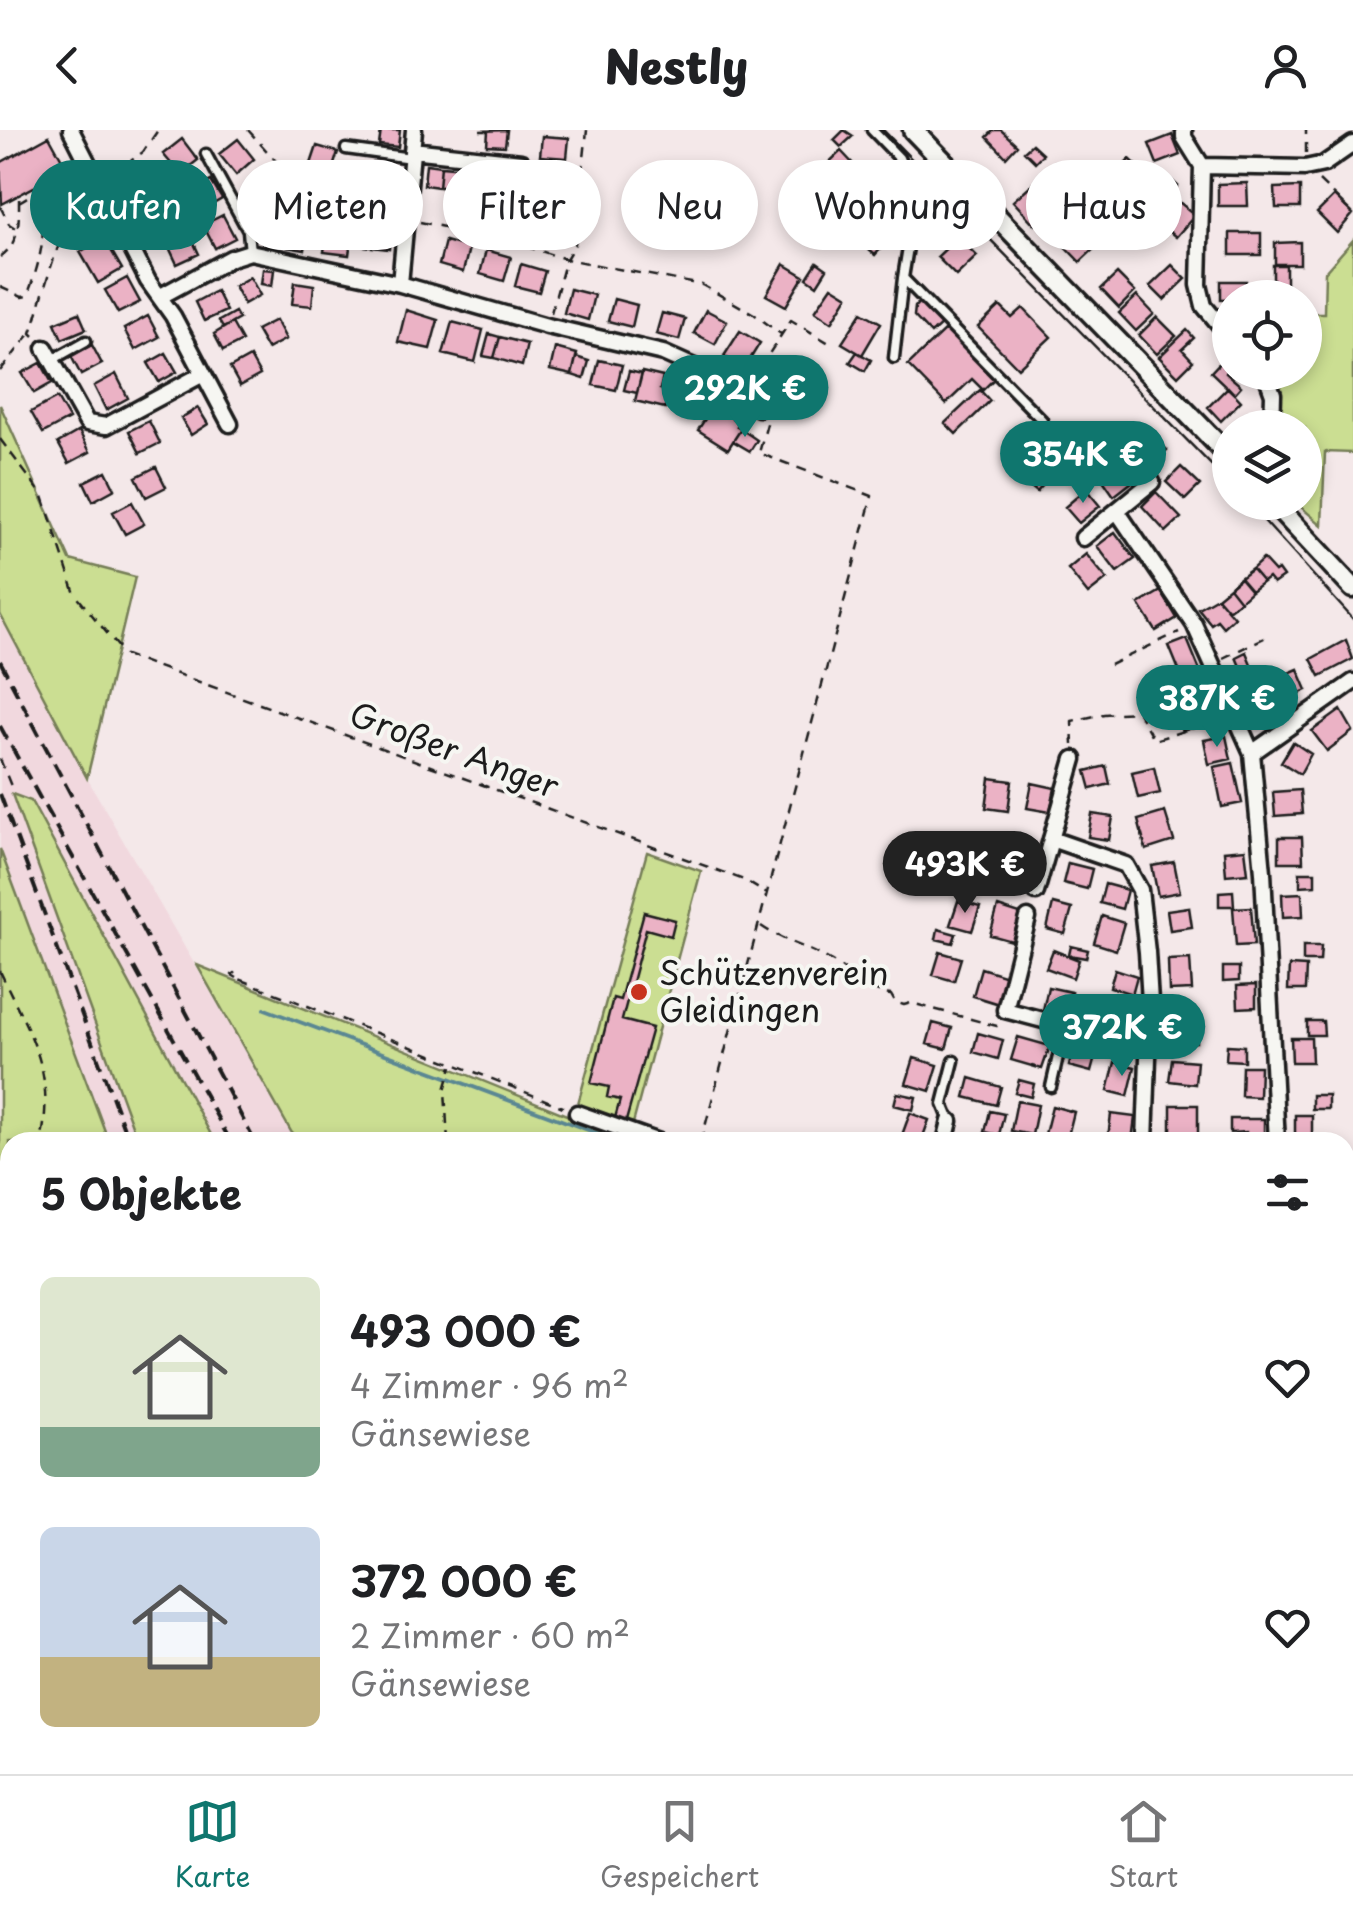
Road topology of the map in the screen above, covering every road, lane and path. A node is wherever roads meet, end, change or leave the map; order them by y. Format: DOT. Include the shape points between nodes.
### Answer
graph roads {
  1 [pos="71,130"];
  2 [pos="158,130"];
  3 [pos="248,130"];
  4 [pos="414,130"];
  5 [pos="587,130"];
  6 [pos="872,130"];
  7 [pos="1184,130"];
  8 [pos="1306,130"];
  9 [pos="915,131"];
  10 [pos="1353,144"];
  11 [pos="346,148"];
  12 [pos="206,154"];
  13 [pos="411,154"];
  14 [pos="87,160"];
  15 [pos="132,160"];
  16 [pos="275,160"];
  17 [pos="411,160"];
  18 [pos="494,160"];
  19 [pos="901,160"];
  20 [pos="942,160"];
  21 [pos="1202,166"];
  22 [pos="1305,168"];
  23 [pos="19,195"];
  24 [pos="30,195"];
  25 [pos="19,202"];
  26 [pos="0,206"];
  27 [pos="1353,214"];
  28 [pos="423,223"];
  29 [pos="1006,226"];
  30 [pos="19,231"];
  31 [pos="41,250"];
  32 [pos="59,250"];
  33 [pos="132,250"];
  34 [pos="403,250"];
  35 [pos="908,250"];
  36 [pos="250,252"];
  37 [pos="0,257"];
  38 [pos="566,258"];
  39 [pos="903,278"];
  40 [pos="400,284"];
  41 [pos="0,287"];
  42 [pos="161,296"];
  43 [pos="1212,316"];
  44 [pos="547,326"];
  45 [pos="31,333"];
  46 [pos="781,334"];
  47 [pos="86,341"];
  48 [pos="829,344"];
  49 [pos="49,354"];
  50 [pos="894,358"];
  51 [pos="0,370"];
  52 [pos="204,374"];
  53 [pos="741,397"];
  54 [pos="764,411"];
  55 [pos="230,424"];
  56 [pos="1212,438"];
  57 [pos="0,440"];
  58 [pos="1046,462"];
  59 [pos="1152,482"];
  60 [pos="1117,511"];
  61 [pos="1291,520"];
  62 [pos="1082,538"];
  63 [pos="1353,588"];
  64 [pos="1194,624"];
  65 [pos="1266,637"];
  66 [pos="1213,662"];
  67 [pos="1110,665"];
  68 [pos="1353,682"];
  69 [pos="1235,714"];
  70 [pos="1252,753"];
  71 [pos="0,759"];
  72 [pos="1074,759"];
  73 [pos="13,792"];
  74 [pos="1051,839"];
  75 [pos="1036,892"];
  76 [pos="766,894"];
  77 [pos="1028,918"];
  78 [pos="760,925"];
  79 [pos="0,971"];
  80 [pos="237,978"];
  81 [pos="1005,1010"];
  82 [pos="1066,1026"];
  83 [pos="1149,1048"];
  84 [pos="954,1060"];
  85 [pos="452,1064"];
  86 [pos="1051,1087"];
  87 [pos="577,1113"];
  88 [pos="950,1121"];
  89 [pos="43,1132"];
  90 [pos="448,1132"];
  91 [pos="631,1132"];
  92 [pos="704,1132"];
  93 [pos="947,1132"];
  94 [pos="1145,1132"];
  95 [pos="1276,1132"];
  1 -- 14 [label="street"];
  2 -- 15 [label="path"];
  3 -- 16 [label="path"];
  4 -- 13 [label="street"];
  5 -- 38 [label="path" via="575,244"];
  6 -- 19 [label="lane"];
  7 -- 21 [label="street"];
  8 -- 22 [label="path"];
  9 -- 20 [label="street"];
  10 -- 22 [label="street"];
  11 -- 13 [label="lane"];
  12 -- 36 [label="lane" via="248,231"];
  13 -- 17 [label="street"];
  13 -- 18 [label="street"];
  21 -- 22 [label="street"];
  21 -- 43 [label="street" via="1199,286"];
  22 -- 27 [label="path"];
  23 -- 25 [label="path"];
  24 -- 25 [label="path"];
  25 -- 30 [label="path"];
  26 -- 30 [label="path"];
  28 -- 38 [label="path"];
  29 -- 56 [label="street"];
  30 -- 37 [label="path"];
  31 -- 41 [label="path" via="28,296"];
  32 -- 45 [label="path"];
  33 -- 42 [label="street"];
  34 -- 40 [label="street"];
  35 -- 39 [label="lane"];
  36 -- 40 [label="street"];
  36 -- 42 [label="street"];
  38 -- 44 [label="path"];
  38 -- 46 [label="path" via="702,285"];
  39 -- 50 [label="lane"];
  39 -- 58 [label="lane" via="1042,420 1030,445"];
  40 -- 44 [label="street"];
  42 -- 52 [label="street"];
  44 -- 53 [label="street" via="662,354"];
  45 -- 49 [label="path"];
  45 -- 51 [label="path"];
  46 -- 48 [label="path" via="790,320"];
  46 -- 53 [label="path"];
  47 -- 49 [label="lane"];
  49 -- 52 [label="street" via="87,423 106,426"];
  52 -- 55 [label="street"];
  53 -- 54 [label="street"];
  54 -- 76 [label="path" via="759,454 872,496"];
  57 -- 76 [label="path, Großer Anger" via="43,496 75,594 125,655 725,873"];
  59 -- 60 [label="street"];
  60 -- 62 [label="street"];
  60 -- 64 [label="street"];
  61 -- 63 [label="street"];
  64 -- 66 [label="street"];
  64 -- 67 [label="path"];
  65 -- 66 [label="path"];
  66 -- 69 [label="street"];
  68 -- 70 [label="street"];
  69 -- 70 [label="street"];
  69 -- 72 [label="path" via="1154,740 1138,712 1072,721"];
  70 -- 95 [label="street"];
  71 -- 73 [label="path"];
  72 -- 74 [label="street"];
  74 -- 75 [label="street"];
  74 -- 83 [label="street" via="1126,865 1140,890"];
  76 -- 78 [label="path"];
  77 -- 81 [label="street"];
  78 -- 81 [label="path" via="904,1006 998,1026"];
  78 -- 92 [label="path"];
  79 -- 89 [label="path" via="41,1058 48,1109"];
  80 -- 85 [label="path"];
  81 -- 82 [label="street"];
  82 -- 83 [label="street"];
  82 -- 86 [label="lane"];
  83 -- 94 [label="street"];
  84 -- 88 [label="lane" via="943,1104"];
  85 -- 87 [label="path"];
  85 -- 90 [label="path"];
  87 -- 91 [label="street"];
  88 -- 93 [label="street"];
}
